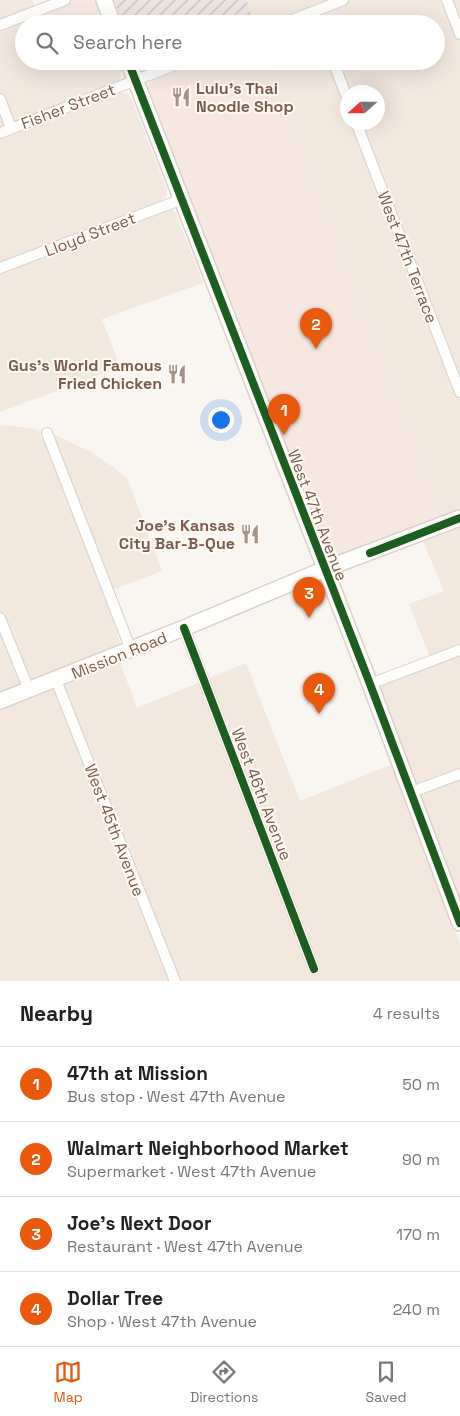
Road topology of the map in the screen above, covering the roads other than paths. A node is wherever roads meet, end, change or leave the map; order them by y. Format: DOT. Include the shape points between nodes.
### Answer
graph roads {
  1 [pos="65,0"];
  2 [pos="104,0"];
  3 [pos="343,0"];
  4 [pos="447,0"];
  5 [pos="314,12"];
  6 [pos="26,15"];
  7 [pos="110,15"];
  8 [pos="306,15"];
  9 [pos="315,15"];
  10 [pos="15,19"];
  11 [pos="0,25"];
  12 [pos="460,34"];
  13 [pos="131,70"];
  14 [pos="161,70"];
  15 [pos="336,70"];
  16 [pos="135,80"];
  17 [pos="342,85"];
  18 [pos="0,100"];
  19 [pos="11,128"];
  20 [pos="359,130"];
  21 [pos="0,132"];
  22 [pos="180,200"];
  23 [pos="0,268"];
  24 [pos="460,392"];
  25 [pos="47,433"];
  26 [pos="460,518"];
  27 [pos="324,570"];
  28 [pos="0,618"];
  29 [pos="184,628"];
  30 [pos="131,650"];
  31 [pos="460,650"];
  32 [pos="56,680"];
  33 [pos="370,684"];
  34 [pos="29,690"];
  35 [pos="0,701"];
  36 [pos="460,774"];
  37 [pos="409,793"];
  38 [pos="456,900"];
  39 [pos="460,923"];
  40 [pos="314,969"];
  41 [pos="175,981"];
  1 -- 6 [label="street"];
  2 -- 7 [label="street"];
  3 -- 5 [label="street"];
  4 -- 12 [label="street"];
  5 -- 8 [label="street"];
  5 -- 9 [label="street"];
  10 -- 11 [label="street"];
  13 -- 16 [label="street, West 47th Avenue"];
  14 -- 16 [label="street, Fisher Street"];
  15 -- 17 [label="street"];
  16 -- 19 [label="street, Fisher Street"];
  16 -- 22 [label="street, West 47th Avenue"];
  18 -- 19 [label="street"];
  19 -- 21 [label="street, Fisher Street"];
  20 -- 24 [label="street, West 47th Terrace"];
  22 -- 23 [label="street, Lloyd Street"];
  22 -- 27 [label="street, West 47th Avenue"];
  25 -- 30 [label="street"];
  26 -- 27 [label="street, Mission Road"];
  27 -- 29 [label="street, Mission Road"];
  27 -- 33 [label="street, West 47th Avenue"];
  28 -- 34 [label="street"];
  29 -- 30 [label="street, Mission Road"];
  29 -- 40 [label="street, West 46th Avenue"];
  30 -- 32 [label="street, Mission Road"];
  31 -- 33 [label="street"];
  32 -- 34 [label="street, Mission Road"];
  32 -- 41 [label="street, West 45th Avenue"];
  33 -- 37 [label="street, West 47th Avenue"];
  34 -- 35 [label="street, Mission Road"];
  36 -- 37 [label="street"];
  37 -- 38 [label="street, West 47th Avenue"];
  38 -- 39 [label="street, West 47th Avenue"];
}
